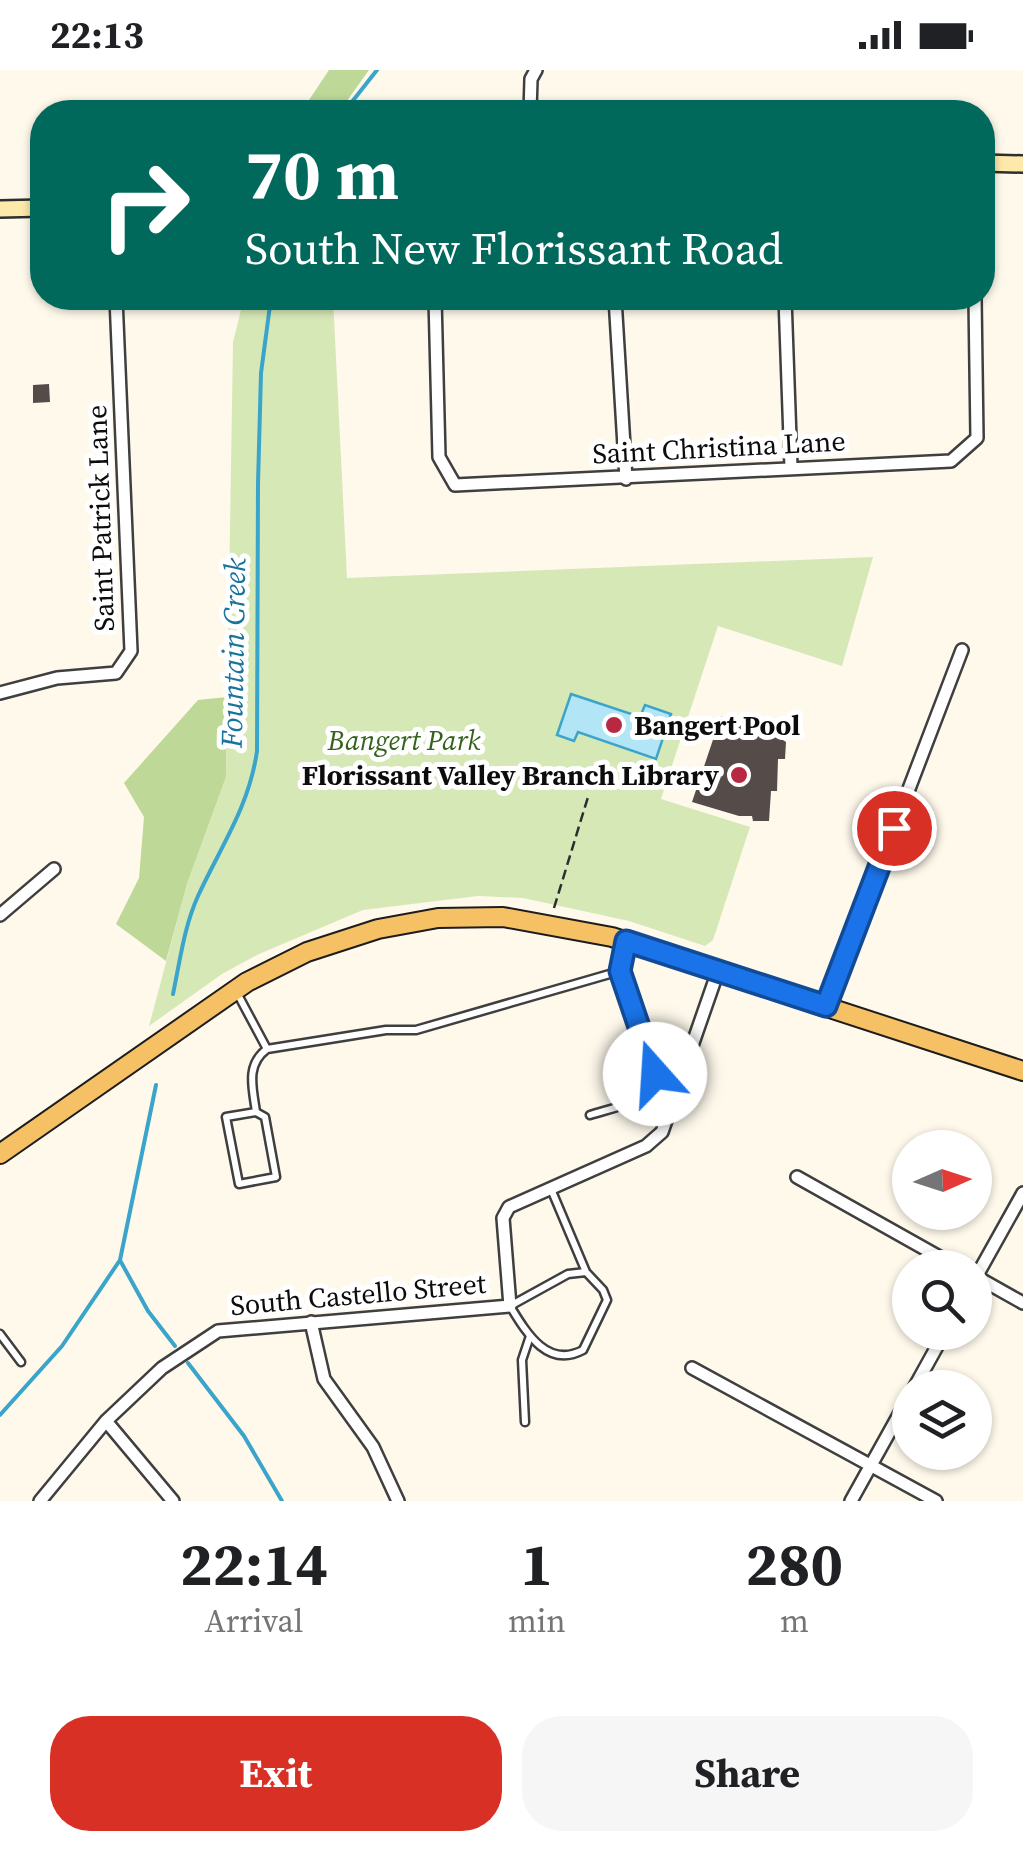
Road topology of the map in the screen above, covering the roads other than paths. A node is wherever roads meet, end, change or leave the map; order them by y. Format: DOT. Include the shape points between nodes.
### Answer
graph roads {
  1 [pos="536,70"];
  2 [pos="530,100"];
  3 [pos="995,163"];
  4 [pos="1023,164"];
  5 [pos="30,209"];
  6 [pos="0,210"];
  7 [pos="117,310"];
  8 [pos="435,310"];
  9 [pos="616,310"];
  10 [pos="785,310"];
  11 [pos="976,310"];
  12 [pos="791,467"];
  13 [pos="626,479"];
  14 [pos="962,650"];
  15 [pos="0,693"];
  16 [pos="54,868"];
  17 [pos="0,915"];
  18 [pos="626,941"];
  19 [pos="620,971"];
  20 [pos="718,971"];
  21 [pos="236,990"];
  22 [pos="826,1006"];
  23 [pos="267,1049"];
  24 [pos="1023,1070"];
  25 [pos="256,1112"];
  26 [pos="590,1115"];
  27 [pos="0,1154"];
  28 [pos="797,1178"];
  29 [pos="550,1188"];
  30 [pos="1023,1193"];
  31 [pos="927,1250"];
  32 [pos="990,1250"];
  33 [pos="586,1272"];
  34 [pos="992,1286"];
  35 [pos="1023,1303"];
  36 [pos="510,1306"];
  37 [pos="311,1322"];
  38 [pos="0,1334"];
  39 [pos="530,1336"];
  40 [pos="20,1362"];
  41 [pos="692,1368"];
  42 [pos="106,1421"];
  43 [pos="525,1422"];
  44 [pos="892,1427"];
  45 [pos="871,1464"];
  46 [pos="40,1501"];
  47 [pos="174,1501"];
  48 [pos="398,1501"];
  49 [pos="850,1501"];
  50 [pos="936,1501"];
  1 -- 2 [label="street"];
  3 -- 4 [label="street"];
  5 -- 6 [label="street"];
  7 -- 15 [label="street, Saint Patrick Lane" via="131,651 116,673 57,678"];
  8 -- 13 [label="street, Saint Christina Lane" via="439,457 455,485"];
  9 -- 13 [label="street"];
  10 -- 12 [label="street"];
  11 -- 12 [label="street, Saint Christina Lane" via="976,438 951,461"];
  12 -- 13 [label="street, Saint Christina Lane"];
  14 -- 22 [label="street"];
  16 -- 17 [label="street"];
  18 -- 19 [label="lane"];
  18 -- 20 [label="main road"];
  18 -- 21 [label="main road" via="503,917 438,918 307,952"];
  19 -- 23 [label="lane" via="416,1030"];
  19 -- 26 [label="lane" via="654,1084 640,1098"];
  20 -- 22 [label="main road"];
  20 -- 29 [label="street" via="662,1132 646,1146"];
  21 -- 23 [label="lane"];
  21 -- 27 [label="main road"];
  22 -- 24 [label="main road"];
  23 -- 25 [label="lane" via="251,1077"];
  25 -- 25 [label="lane" via="226,1117 238,1184 276,1177 265,1117"];
  28 -- 31 [label="street"];
  29 -- 33 [label="lane"];
  29 -- 36 [label="street" via="509,1208 503,1218"];
  30 -- 32 [label="street"];
  33 -- 36 [label="lane" via="568,1274"];
  33 -- 39 [label="lane" via="607,1300 588,1344 574,1355 556,1356"];
  34 -- 35 [label="street"];
  36 -- 37 [label="street, South Castello Street"];
  36 -- 39 [label="lane"];
  37 -- 42 [label="street, South Castello Street" via="218,1331 162,1368"];
  37 -- 48 [label="street" via="324,1379 372,1447"];
  38 -- 40 [label="lane"];
  39 -- 43 [label="lane" via="522,1360"];
  41 -- 45 [label="street"];
  42 -- 46 [label="street, South Castello Street"];
  42 -- 47 [label="street"];
  44 -- 45 [label="street"];
  45 -- 49 [label="street"];
  45 -- 50 [label="street"];
}
